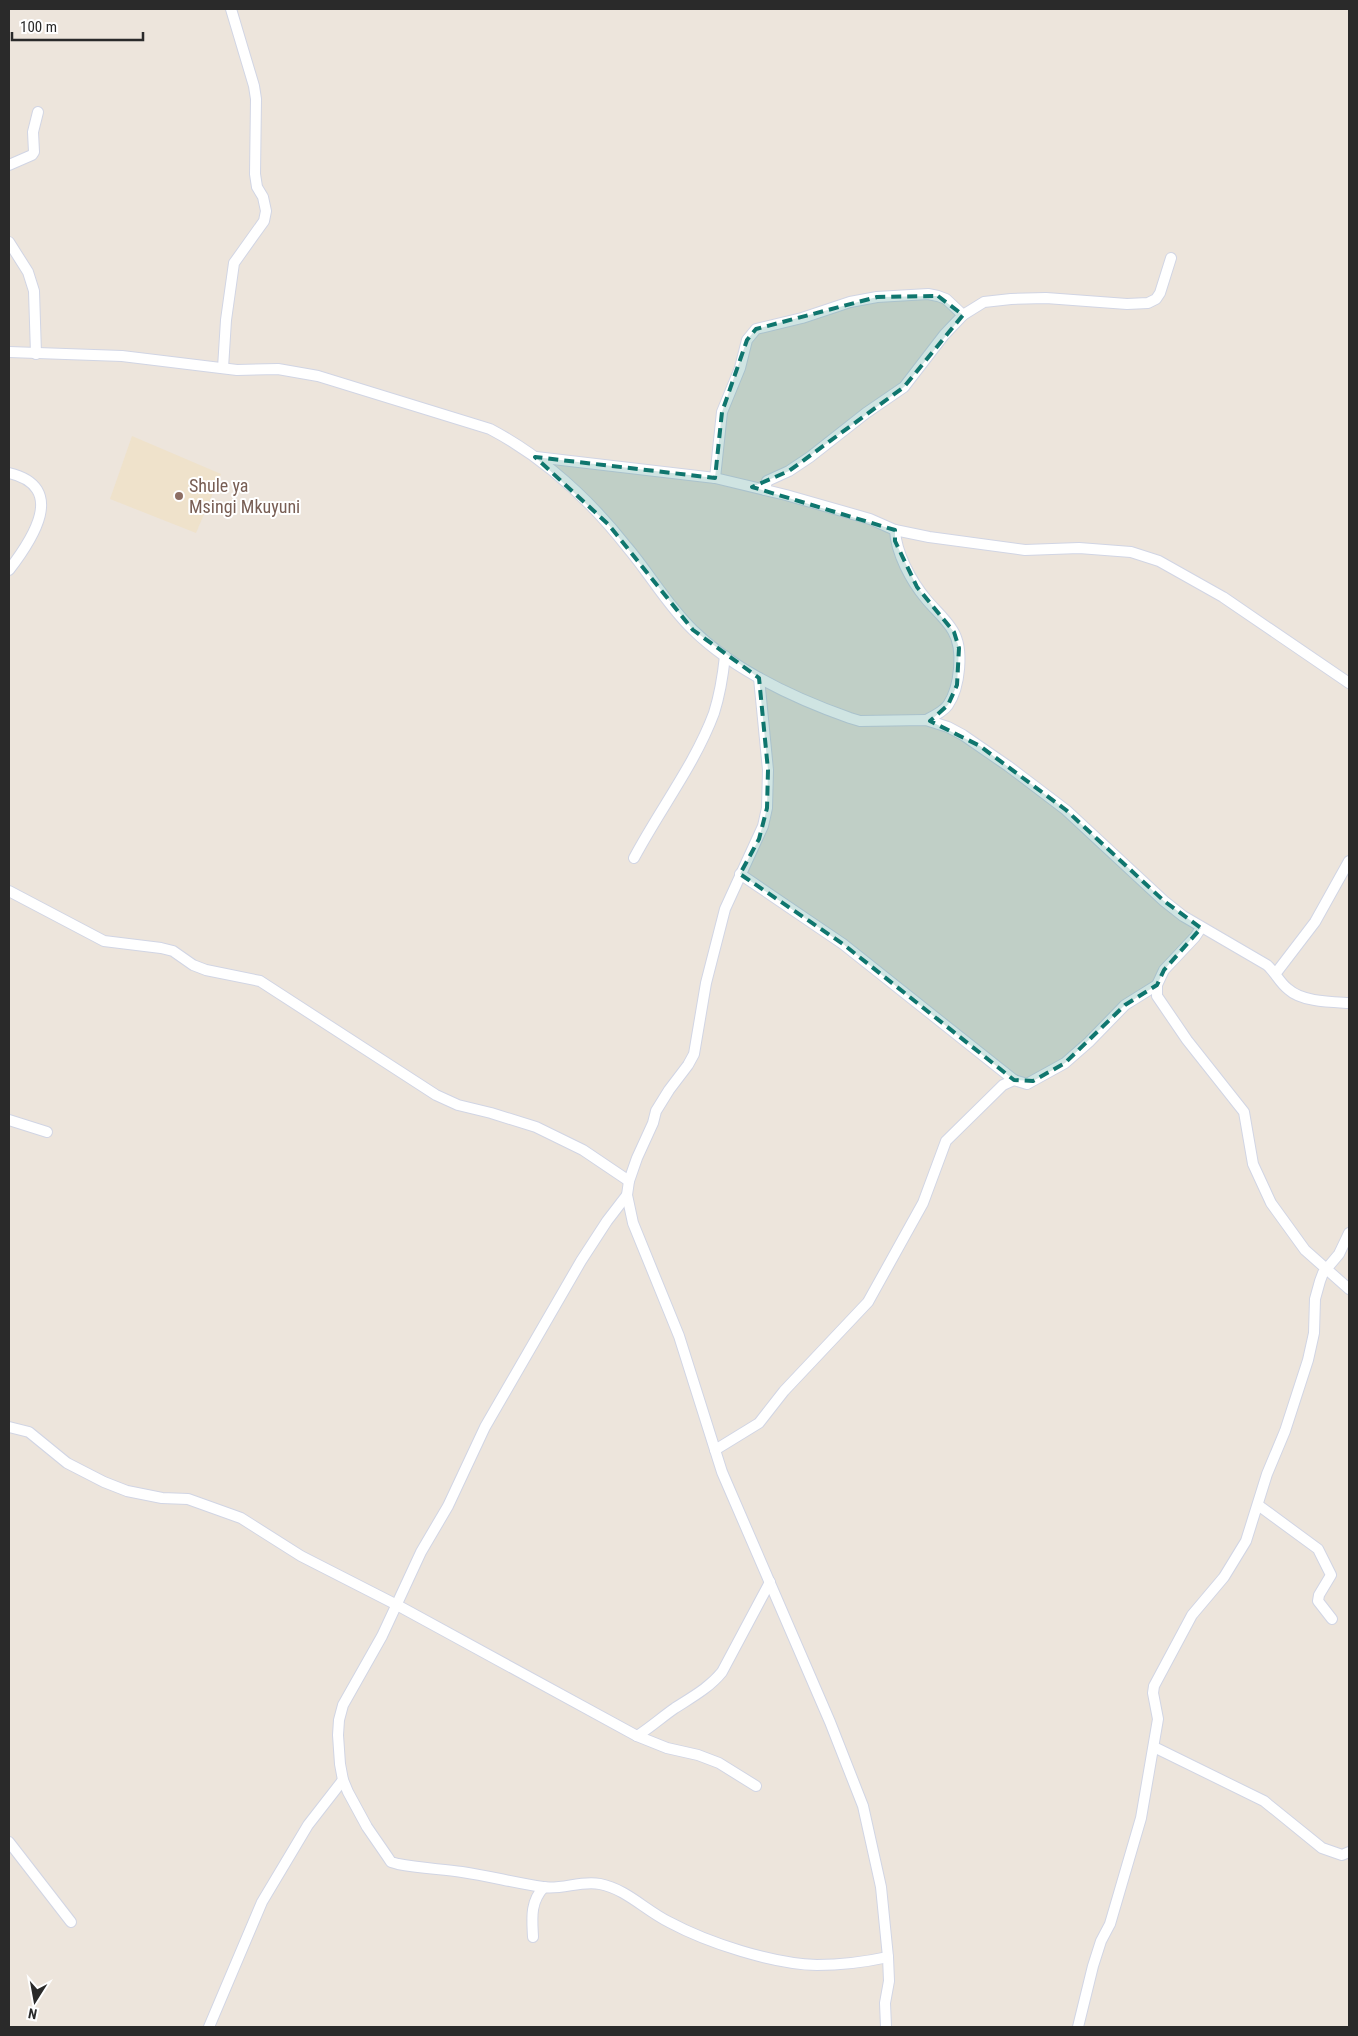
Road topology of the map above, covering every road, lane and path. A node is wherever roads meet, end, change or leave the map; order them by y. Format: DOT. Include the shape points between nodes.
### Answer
graph roads {
  1 [pos="231,9"];
  2 [pos="38,112"];
  3 [pos="9,165"];
  4 [pos="9,242"];
  5 [pos="1171,258"];
  6 [pos="963,315"];
  7 [pos="9,352"];
  8 [pos="36,354"];
  9 [pos="223,368"];
  10 [pos="535,457"];
  11 [pos="9,473"];
  12 [pos="715,478"];
  13 [pos="766,490"];
  14 [pos="895,530"];
  15 [pos="9,570"];
  16 [pos="725,656"];
  17 [pos="759,678"];
  18 [pos="1349,683"];
  19 [pos="926,720"];
  20 [pos="634,858"];
  21 [pos="1349,861"];
  22 [pos="740,874"];
  23 [pos="9,891"];
  24 [pos="1201,928"];
  25 [pos="1276,973"];
  26 [pos="1157,985"];
  27 [pos="1349,1003"];
  28 [pos="1014,1080"];
  29 [pos="9,1120"];
  30 [pos="47,1132"];
  31 [pos="630,1181"];
  32 [pos="627,1195"];
  33 [pos="1349,1233"];
  34 [pos="1326,1268"];
  35 [pos="1349,1289"];
  36 [pos="9,1427"];
  37 [pos="715,1450"];
  38 [pos="1258,1506"];
  39 [pos="770,1582"];
  40 [pos="397,1605"];
  41 [pos="1332,1619"];
  42 [pos="637,1736"];
  43 [pos="1154,1747"];
  44 [pos="343,1780"];
  45 [pos="756,1786"];
  46 [pos="9,1842"];
  47 [pos="1349,1852"];
  48 [pos="544,1887"];
  49 [pos="70,1922"];
  50 [pos="533,1937"];
  51 [pos="888,1957"];
  52 [pos="210,2027"];
  53 [pos="886,2027"];
  54 [pos="1078,2027"];
  1 -- 9 [label="street" via="254,86 255,174 266,211 264,221 234,263"];
  2 -- 3 [label="street" via="33,132 34,152"];
  4 -- 8 [label="street" via="28,272 34,291"];
  5 -- 6 [label="street" via="1160,293 1148,303 1011,299 984,302"];
  6 -- 12 [label="street" via="938,296 890,296 850,302 756,329 747,340 740,368 722,412"];
  6 -- 13 [label="street" via="933,348 904,388 810,457 767,481"];
  7 -- 8 [label="street"];
  8 -- 9 [label="street" via="122,356"];
  9 -- 10 [label="street" via="278,369 318,376 490,429"];
  10 -- 12 [label="street"];
  10 -- 16 [label="street" via="583,497 693,630"];
  11 -- 15 [label="street" via="28,480 37,489 42,502 42,512 34,530"];
  12 -- 13 [label="street"];
  13 -- 14 [label="street" via="870,519"];
  14 -- 18 [label="street" via="1025,550 1079,548 1131,552 1159,561 1223,597"];
  14 -- 19 [label="street" via="895,541 917,587 954,632 959,648 957,685 948,705"];
  16 -- 17 [label="street"];
  16 -- 20 [label="street" via="719,696 706,730"];
  17 -- 19 [label="street" via="860,721"];
  17 -- 22 [label="street" via="768,770 767,808 758,839"];
  19 -- 24 [label="street" via="963,735 1008,766 1066,810 1164,901"];
  21 -- 25 [label="street" via="1316,922"];
  22 -- 28 [label="street" via="843,944"];
  22 -- 31 [label="street" via="716,942 694,1054 656,1111"];
  23 -- 31 [label="street" via="104,941 161,948 206,970 260,981 436,1095 458,1105 536,1127 583,1150"];
  24 -- 25 [label="street"];
  24 -- 26 [label="street" via="1164,970"];
  25 -- 27 [label="street" via="1288,990 1300,995"];
  26 -- 28 [label="street" via="1126,1005 1065,1063 1027,1084"];
  26 -- 34 [label="street" via="1157,996 1172,1018 1244,1112 1253,1164 1271,1203 1305,1250"];
  28 -- 37 [label="street" via="1003,1085 946,1141 926,1196 868,1302 758,1423"];
  29 -- 30 [label="street"];
  31 -- 32 [label="street"];
  32 -- 37 [label="street" via="633,1223 679,1336"];
  32 -- 40 [label="street" via="581,1261 485,1427"];
  33 -- 34 [label="street" via="1339,1254"];
  34 -- 35 [label="street"];
  34 -- 38 [label="street" via="1315,1299 1316,1318 1308,1360"];
  36 -- 40 [label="street" via="30,1432 67,1463 104,1482 127,1491 162,1498 188,1498 241,1518 301,1556"];
  37 -- 39 [label="street"];
  38 -- 41 [label="street" via="1318,1549 1331,1575 1318,1601"];
  38 -- 43 [label="street" via="1246,1541 1224,1577 1192,1615 1154,1686 1158,1719"];
  39 -- 42 [label="street" via="722,1672 701,1693"];
  39 -- 51 [label="street" via="863,1806 881,1887"];
  40 -- 42 [label="street"];
  40 -- 44 [label="street" via="341,1713 338,1735"];
  42 -- 45 [label="street" via="719,1763"];
  43 -- 47 [label="street" via="1264,1801 1322,1848 1334,1853"];
  43 -- 54 [label="street" via="1141,1818 1110,1924 1093,1966"];
  44 -- 48 [label="street" via="360,1815 392,1862"];
  44 -- 52 [label="street" via="308,1825 262,1902"];
  46 -- 49 [label="street"];
  48 -- 50 [label="street" via="533,1905"];
  48 -- 51 [label="street" via="578,1883 618,1889 689,1932 778,1960 816,1965"];
  51 -- 53 [label="street"];
}
